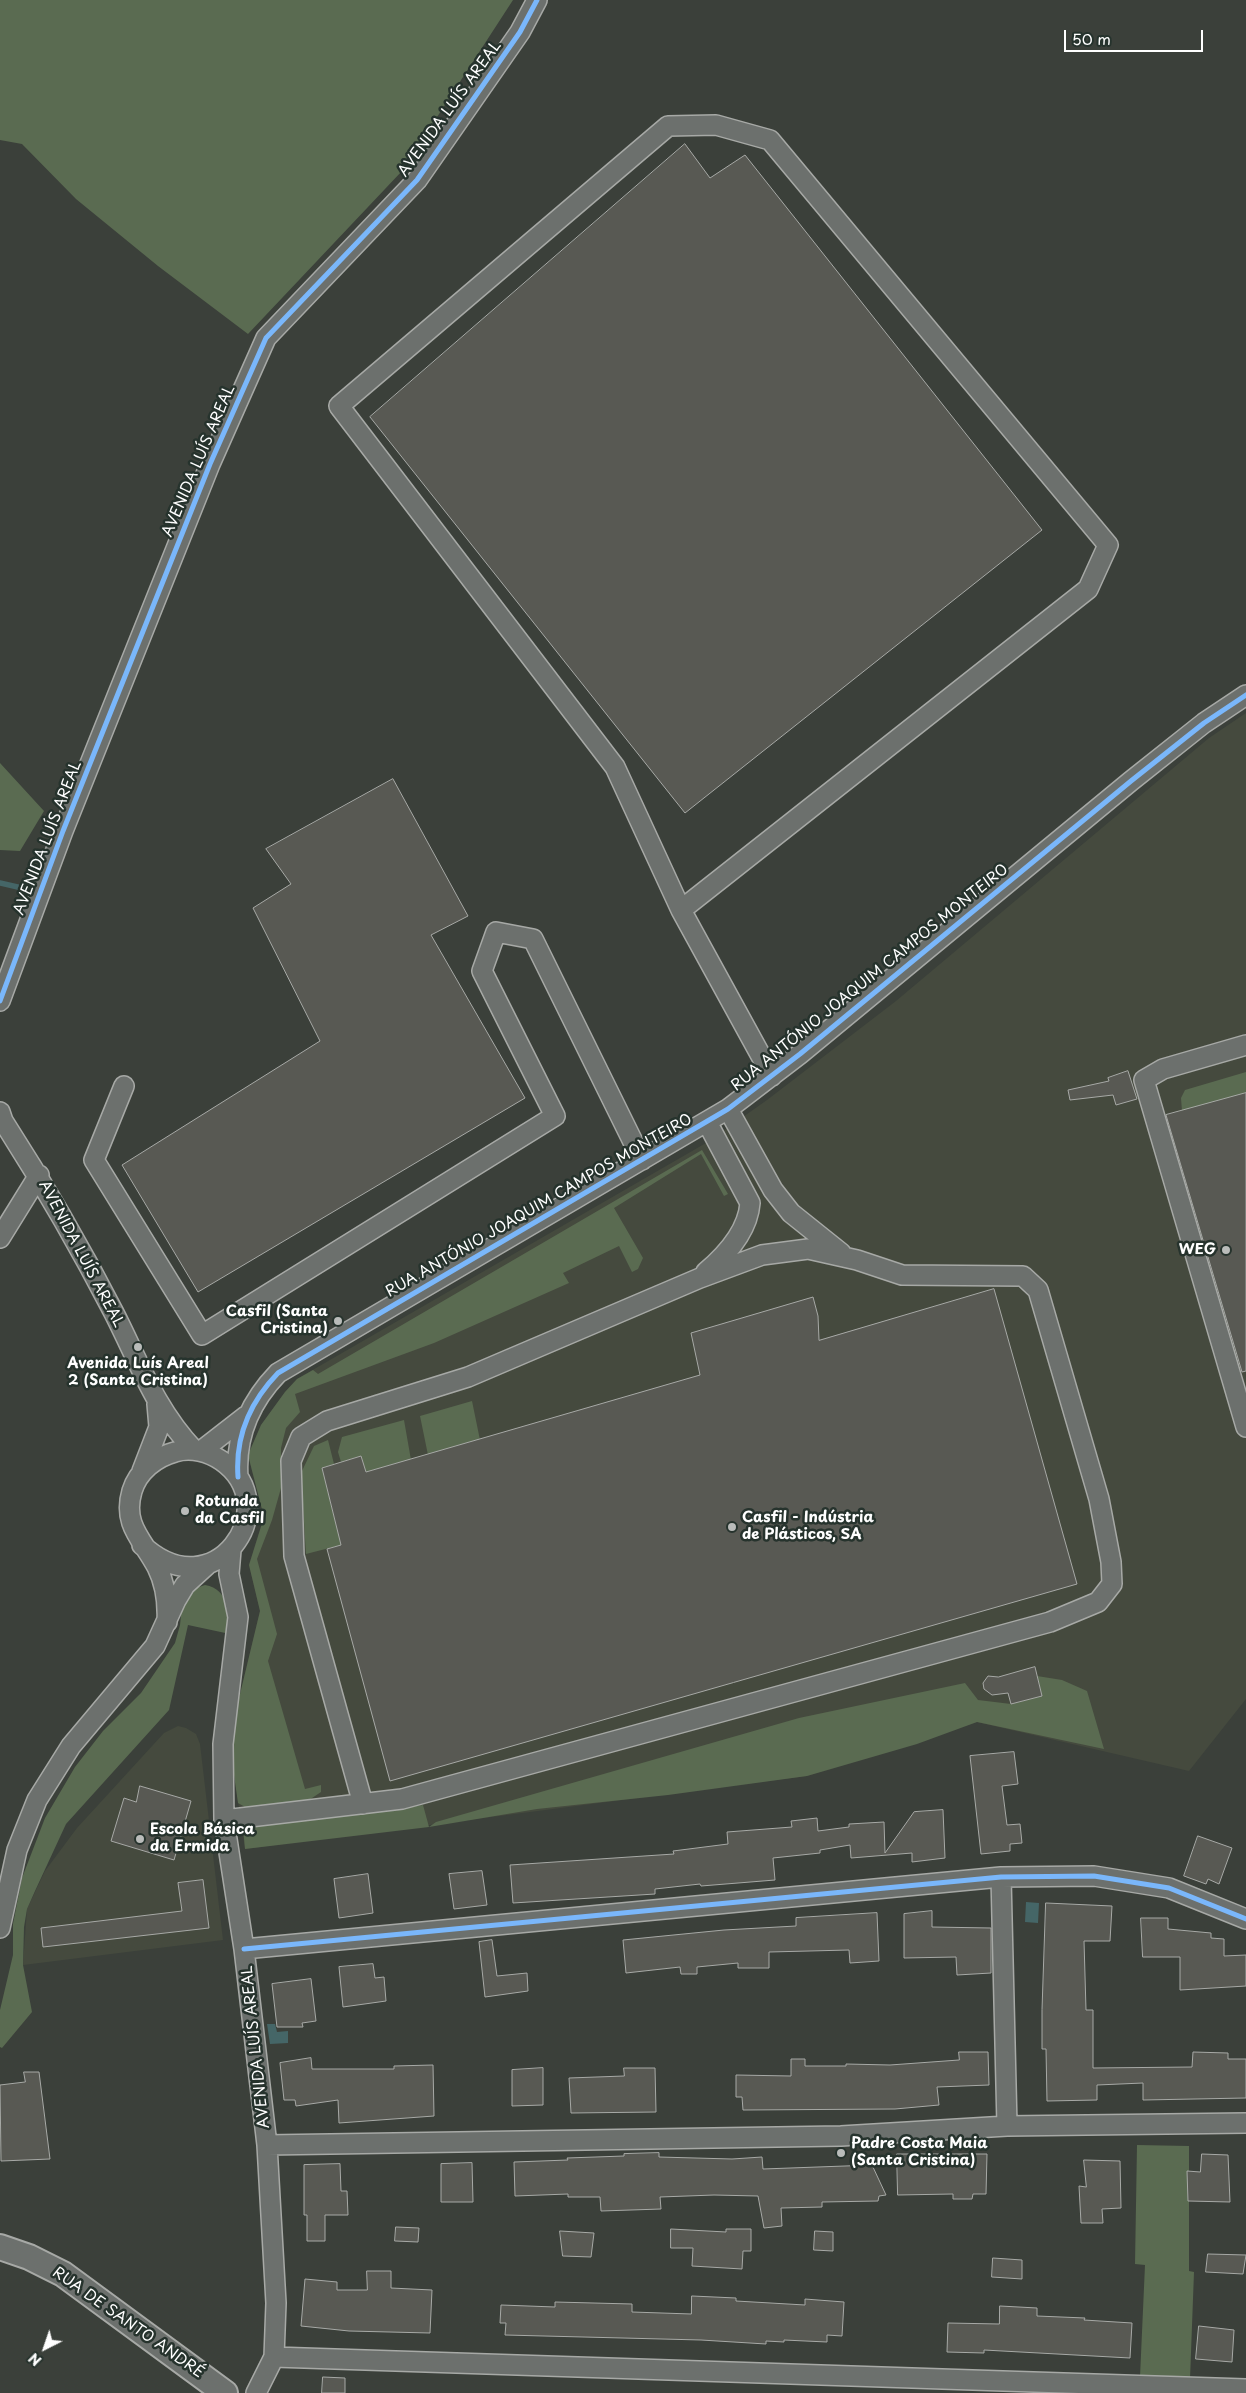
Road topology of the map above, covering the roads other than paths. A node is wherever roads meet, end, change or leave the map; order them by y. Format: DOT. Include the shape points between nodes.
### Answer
graph roads {
  1 [pos="537,0"];
  2 [pos="1246,695"];
  3 [pos="681,910"];
  4 [pos="0,1001"];
  5 [pos="1246,1046"];
  6 [pos="772,1076"];
  7 [pos="124,1086"];
  8 [pos="728,1109"];
  9 [pos="0,1112"];
  10 [pos="706,1122"];
  11 [pos="642,1160"];
  12 [pos="38,1175"];
  13 [pos="0,1238"];
  14 [pos="848,1258"];
  15 [pos="700,1278"];
  16 [pos="156,1400"];
  17 [pos="249,1413"];
  18 [pos="1246,1427"];
  19 [pos="198,1451"];
  20 [pos="141,1473"];
  21 [pos="238,1477"];
  22 [pos="142,1545"];
  23 [pos="231,1550"];
  24 [pos="207,1565"];
  25 [pos="167,1622"];
  26 [pos="363,1804"];
  27 [pos="224,1820"];
  28 [pos="1001,1877"];
  29 [pos="1246,1919"];
  30 [pos="0,1928"];
  31 [pos="244,1949"];
  32 [pos="1246,2123"];
  33 [pos="1007,2126"];
  34 [pos="267,2144"];
  35 [pos="0,2247"];
  36 [pos="274,2357"];
  37 [pos="1246,2389"];
  38 [pos="225,2393"];
  39 [pos="256,2393"];
  1 -- 4 [label="street, AVENIDA LUÍS AREAL" via="520,32 417,180 266,338 210,464 63,831"];
  2 -- 6 [label="street, RUA ANTÓNIO JOAQUIM CAMPOS MONTEIRO" via="1204,723 1131,781"];
  3 -- 3 [label="street" via="1088,589 1108,545 770,140 716,125 668,126 339,406 615,767"];
  3 -- 6 [label="street"];
  5 -- 18 [label="street" via="1163,1069 1144,1080"];
  6 -- 8 [label="street, RUA ANTÓNIO JOAQUIM CAMPOS MONTEIRO"];
  7 -- 11 [label="street" via="94,1160 202,1335 555,1116 482,971 496,932 533,939"];
  8 -- 10 [label="street, RUA ANTÓNIO JOAQUIM CAMPOS MONTEIRO"];
  8 -- 14 [label="street" via="773,1190 791,1213"];
  9 -- 12 [label="street, AVENIDA LUÍS AREAL"];
  10 -- 11 [label="street, RUA ANTÓNIO JOAQUIM CAMPOS MONTEIRO"];
  10 -- 15 [label="street" via="750,1203 750,1214 739,1236"];
  11 -- 17 [label="street, RUA ANTÓNIO JOAQUIM CAMPOS MONTEIRO" via="290,1365 268,1384"];
  12 -- 13 [label="street"];
  12 -- 16 [label="street, AVENIDA LUÍS AREAL" via="114,1312"];
  14 -- 15 [label="street" via="808,1249 762,1255"];
  14 -- 26 [label="street" via="902,1275 1023,1276 1038,1290 1099,1499 1112,1584 1098,1602 1050,1622 1002,1636 419,1795"];
  15 -- 26 [label="street" via="468,1377 327,1421 301,1437 291,1461 294,1556"];
  16 -- 19 [label="street, AVENIDA LUÍS AREAL" via="170,1423"];
  16 -- 20 [label="street, AVENIDA LUÍS AREAL" via="159,1427"];
  17 -- 19 [label="street, RUA ANTÓNIO JOAQUIM CAMPOS MONTEIRO" via="228,1432"];
  17 -- 21 [label="street, RUA ANTÓNIO JOAQUIM CAMPOS MONTEIRO" via="238,1442"];
  19 -- 20 [label="street" via="179,1450 165,1455"];
  19 -- 21 [label="street" via="222,1461"];
  20 -- 22 [label="street" via="132,1490 129,1509 133,1528"];
  21 -- 23 [label="street" via="246,1495 247,1515 242,1534"];
  22 -- 24 [label="street" via="155,1558 172,1565 190,1568"];
  22 -- 25 [label="street" via="163,1580"];
  23 -- 24 [label="street"];
  23 -- 27 [label="street, AVENIDA LUÍS AREAL" via="229,1574 238,1617 223,1744"];
  24 -- 25 [label="street" via="185,1585"];
  25 -- 30 [label="street" via="155,1646 71,1746 37,1800 17,1850"];
  26 -- 27 [label="street"];
  27 -- 31 [label="street, AVENIDA LUÍS AREAL"];
  28 -- 29 [label="street" via="1094,1876 1169,1888"];
  28 -- 31 [label="street"];
  28 -- 33 [label="street"];
  31 -- 34 [label="street, AVENIDA LUÍS AREAL"];
  32 -- 33 [label="street"];
  33 -- 34 [label="street" via="841,2136"];
  34 -- 36 [label="street, AVENIDA LUÍS AREAL" via="276,2303"];
  35 -- 38 [label="main road, RUA DE SANTO ANDRÉ" via="63,2274"];
  36 -- 37 [label="street"];
  36 -- 39 [label="street, AVENIDA LUÍS AREAL"];
}
